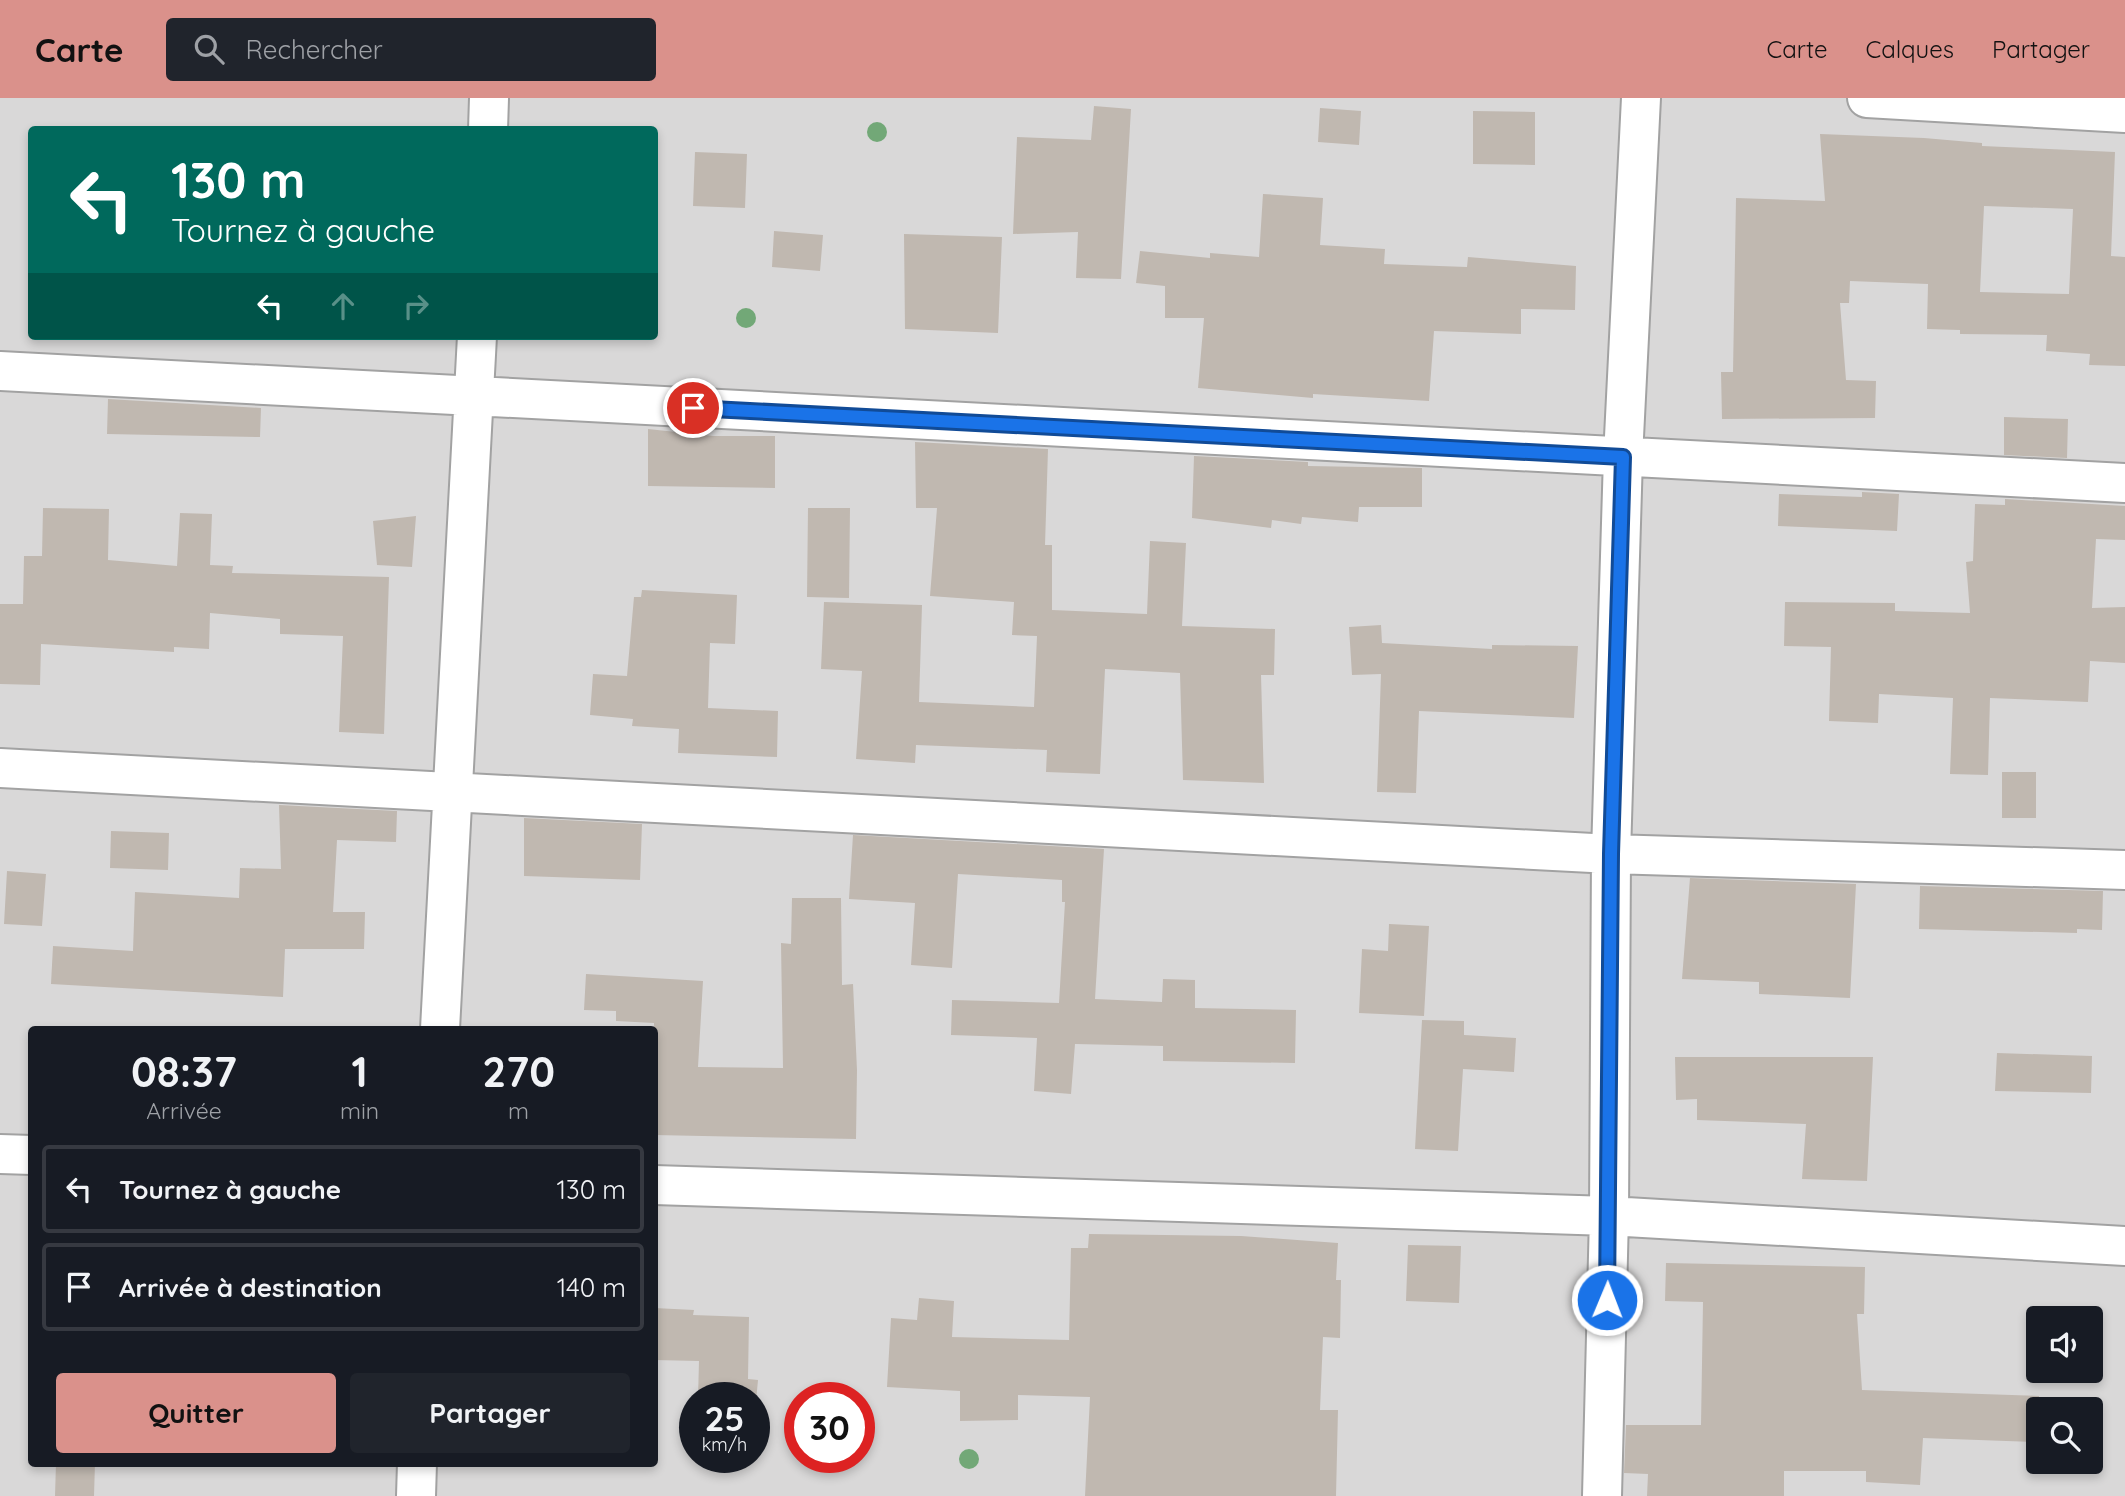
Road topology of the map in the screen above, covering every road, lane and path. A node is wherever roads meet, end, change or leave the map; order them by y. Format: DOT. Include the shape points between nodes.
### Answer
graph roads {
  1 [pos="489,98"];
  2 [pos="1641,98"];
  3 [pos="1867,98"];
  4 [pos="2125,113"];
  5 [pos="488,126"];
  6 [pos="477,340"];
  7 [pos="0,371"];
  8 [pos="474,397"];
  9 [pos="1623,457"];
  10 [pos="2125,483"];
  11 [pos="0,768"];
  12 [pos="454,794"];
  13 [pos="1611,854"];
  14 [pos="2125,870"];
  15 [pos="440,1026"];
  16 [pos="0,1154"];
  17 [pos="28,1155"];
  18 [pos="658,1185"];
  19 [pos="1609,1216"];
  20 [pos="2125,1246"];
  21 [pos="417,1467"];
  22 [pos="416,1496"];
  23 [pos="1602,1496"];
  1 -- 5 [label="street"];
  2 -- 9 [label="street"];
  3 -- 4 [label="street"];
  6 -- 8 [label="street"];
  7 -- 8 [label="street"];
  8 -- 9 [label="street"];
  8 -- 12 [label="street"];
  9 -- 10 [label="street"];
  9 -- 13 [label="street"];
  11 -- 12 [label="street"];
  12 -- 13 [label="street"];
  12 -- 15 [label="street"];
  13 -- 14 [label="street"];
  13 -- 19 [label="street"];
  16 -- 17 [label="street"];
  18 -- 19 [label="street"];
  19 -- 20 [label="street"];
  19 -- 23 [label="street"];
  21 -- 22 [label="street"];
}
